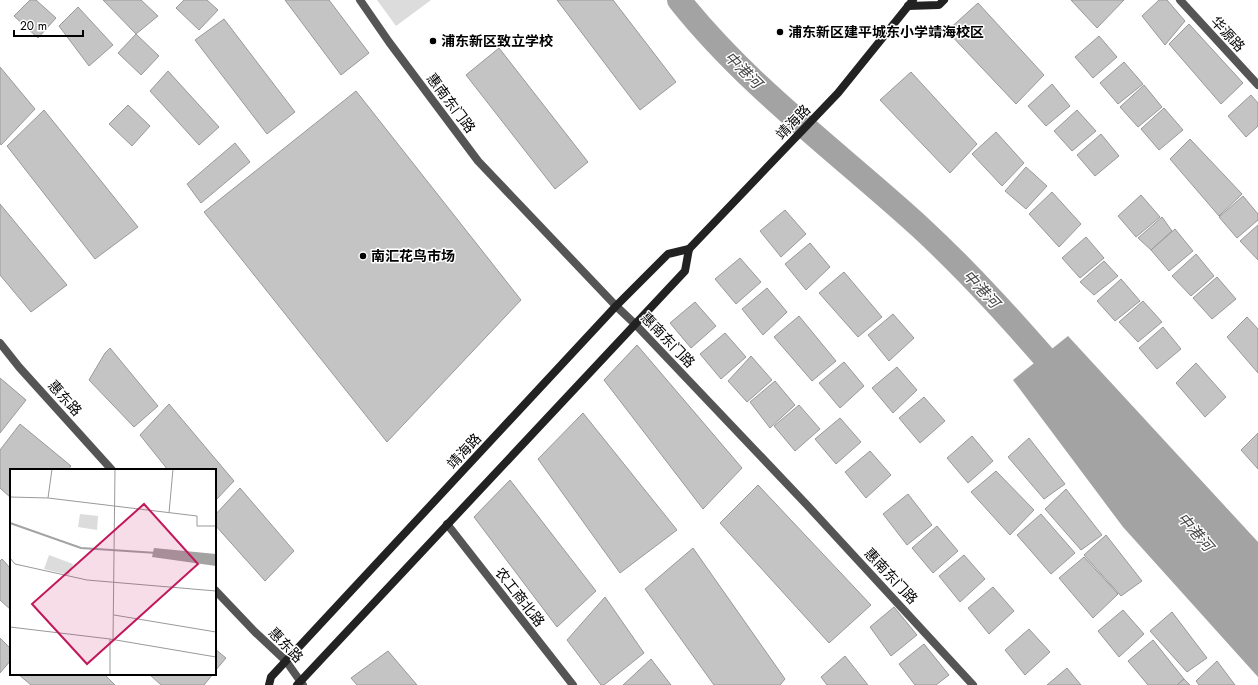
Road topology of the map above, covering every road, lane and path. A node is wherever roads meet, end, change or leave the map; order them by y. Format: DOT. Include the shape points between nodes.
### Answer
graph roads {
  1 [pos="360,0"];
  2 [pos="944,0"];
  3 [pos="1180,0"];
  4 [pos="911,3"];
  5 [pos="1258,85"];
  6 [pos="689,249"];
  7 [pos="616,306"];
  8 [pos="635,324"];
  9 [pos="0,343"];
  10 [pos="111,469"];
  11 [pos="447,524"];
  12 [pos="216,591"];
  13 [pos="286,661"];
  14 [pos="300,684"];
  15 [pos="269,685"];
  16 [pos="573,685"];
  17 [pos="973,685"];
  1 -- 7 [label="street, 惠南东门路" via="478,162"];
  2 -- 4 [label="main road, 靖海路" via="939,5"];
  3 -- 5 [label="street, 华源路"];
  4 -- 6 [label="main road, 靖海路" via="838,93"];
  6 -- 7 [label="main road, 靖海路" via="668,254"];
  6 -- 8 [label="main road" via="685,271"];
  7 -- 8 [label="street, 惠南东门路"];
  7 -- 13 [label="main road, 靖海路"];
  8 -- 11 [label="main road"];
  8 -- 17 [label="street, 惠南东门路"];
  9 -- 10 [label="street, 惠东路"];
  11 -- 14 [label="main road"];
  11 -- 16 [label="street, 农工商北路"];
  12 -- 13 [label="street, 惠东路"];
  13 -- 14 [label="street, 惠东路"];
  13 -- 15 [label="main road, 靖海路" via="271,677"];
}
